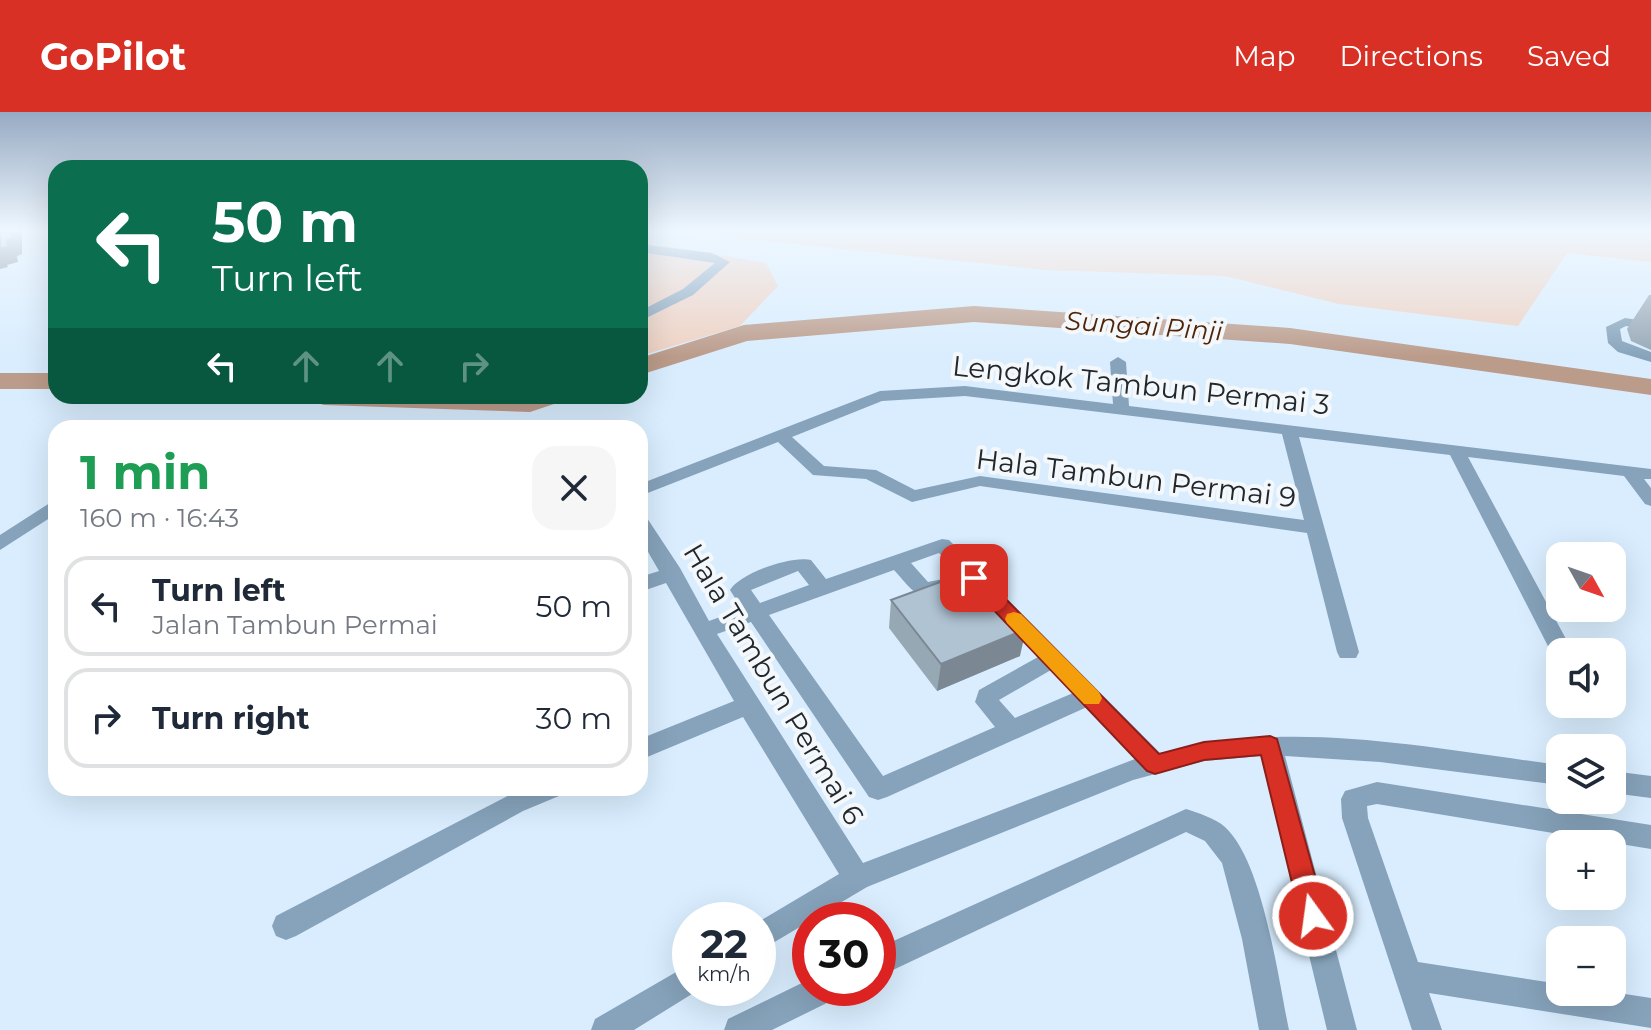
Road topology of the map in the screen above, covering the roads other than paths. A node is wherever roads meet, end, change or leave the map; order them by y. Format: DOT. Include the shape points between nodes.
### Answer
graph roads {
  1 [pos="712,273"];
  2 [pos="648,313"];
  3 [pos="1651,326"];
  4 [pos="1651,357"];
  5 [pos="1118,362"];
  6 [pos="1121,409"];
  7 [pos="1289,429"];
  8 [pos="779,434"];
  9 [pos="1456,450"];
  10 [pos="1629,471"];
  11 [pos="1651,474"];
  12 [pos="648,487"];
  13 [pos="1651,500"];
  14 [pos="48,511"];
  15 [pos="1316,528"];
  16 [pos="648,534"];
  17 [pos="0,544"];
  18 [pos="898,561"];
  19 [pos="673,573"];
  20 [pos="974,578"];
  21 [pos="648,582"];
  22 [pos="822,588"];
  23 [pos="754,613"];
  24 [pos="706,630"];
  25 [pos="1555,638"];
  26 [pos="1348,652"];
  27 [pos="1053,659"];
  28 [pos="1090,696"];
  29 [pos="748,705"];
  30 [pos="1012,731"];
  31 [pos="1270,745"];
  32 [pos="648,747"];
  33 [pos="1155,764"];
  34 [pos="1546,773"];
  35 [pos="1626,784"];
  36 [pos="1651,787"];
  37 [pos="531,796"];
  38 [pos="1651,837"];
  39 [pos="857,878"];
  40 [pos="286,926"];
  41 [pos="776,927"];
  42 [pos="896,955"];
  43 [pos="1410,975"];
  44 [pos="672,990"];
  45 [pos="792,1004"];
  46 [pos="1651,1013"];
  47 [pos="606,1030"];
  48 [pos="739,1030"];
  49 [pos="1274,1030"];
  50 [pos="1342,1030"];
  51 [pos="1427,1030"];
  1 -- 2 [label="street"];
  3 -- 4 [label="street" via="1625,322 1613,327 1615,343"];
  5 -- 6 [label="street"];
  6 -- 7 [label="street, Lengkok Tambun Permai 3"];
  6 -- 8 [label="street, Lengkok Tambun Permai 3" via="989,392 904,393 880,396"];
  7 -- 9 [label="street, Lengkok Tambun Permai 3"];
  7 -- 15 [label="street"];
  8 -- 12 [label="street, Lengkok Tambun Permai 3"];
  8 -- 15 [label="street, Hala Tambun Permai 9" via="819,471 870,474 912,496 980,481"];
  9 -- 10 [label="street, Lengkok Tambun Permai 3"];
  9 -- 25 [label="street"];
  10 -- 11 [label="street, Lengkok Tambun Permai 3"];
  10 -- 13 [label="street"];
  14 -- 17 [label="street"];
  15 -- 26 [label="street"];
  16 -- 19 [label="street, Hala Tambun Permai 6"];
  18 -- 20 [label="street" via="923,590"];
  18 -- 20 [label="street" via="942,545"];
  18 -- 22 [label="street"];
  19 -- 21 [label="street"];
  19 -- 24 [label="street, Hala Tambun Permai 6"];
  20 -- 27 [label="street"];
  22 -- 23 [label="street"];
  22 -- 23 [label="street" via="798,564 741,587"];
  23 -- 24 [label="street"];
  23 -- 30 [label="street" via="878,789"];
  24 -- 29 [label="street, Hala Tambun Permai 6"];
  27 -- 28 [label="street"];
  27 -- 30 [label="street" via="987,696"];
  28 -- 30 [label="street"];
  28 -- 33 [label="street"];
  29 -- 32 [label="street"];
  29 -- 39 [label="street, Hala Tambun Permai 6"];
  31 -- 33 [label="street" via="1204,751"];
  31 -- 34 [label="street" via="1380,752"];
  31 -- 50 [label="street"];
  33 -- 39 [label="street"];
  35 -- 36 [label="street"];
  37 -- 40 [label="street"];
  38 -- 43 [label="street" via="1377,793 1354,799 1355,818"];
  39 -- 41 [label="street"];
  42 -- 49 [label="street" via="1186,820 1214,833 1234,857"];
  43 -- 46 [label="street"];
  43 -- 51 [label="street"];
  44 -- 47 [label="street"];
  45 -- 48 [label="street"];
}
